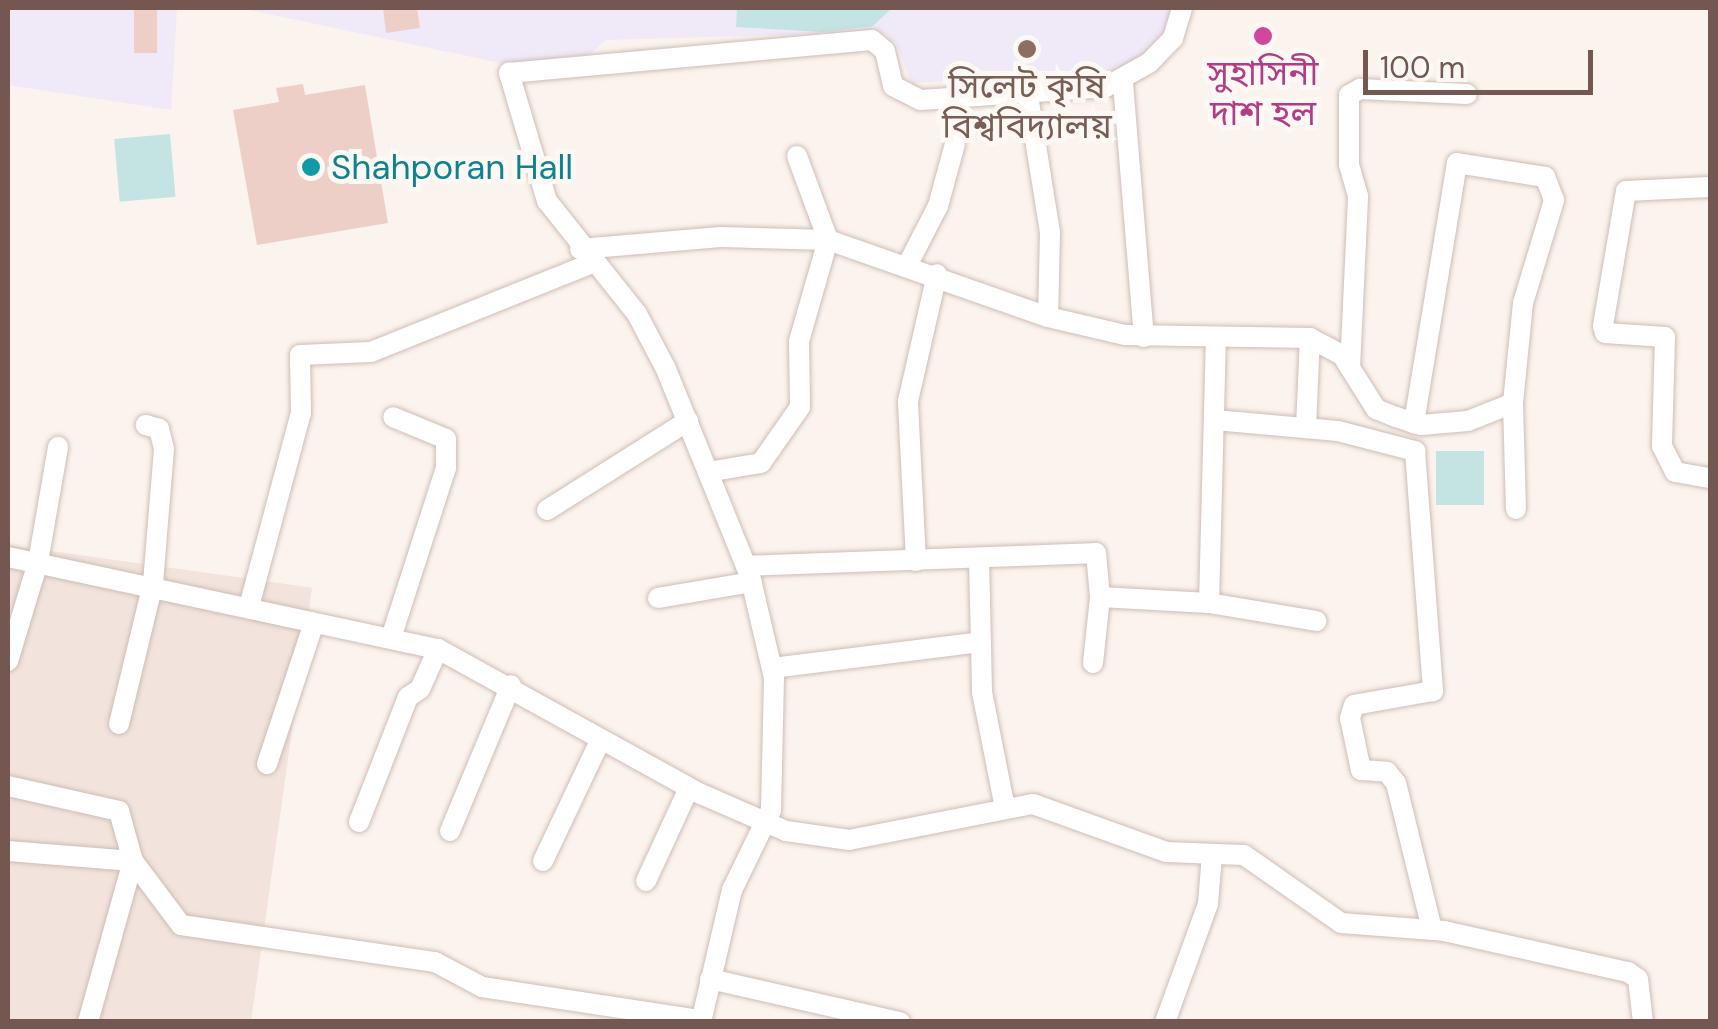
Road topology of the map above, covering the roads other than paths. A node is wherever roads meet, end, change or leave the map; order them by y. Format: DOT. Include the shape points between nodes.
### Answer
graph roads {
  1 [pos="1182,8"];
  2 [pos="1123,83"];
  3 [pos="1028,89"];
  4 [pos="1467,94"];
  5 [pos="954,144"];
  6 [pos="798,156"];
  7 [pos="1710,186"];
  8 [pos="828,240"];
  9 [pos="585,256"];
  10 [pos="908,264"];
  11 [pos="937,274"];
  12 [pos="1048,317"];
  13 [pos="1216,337"];
  14 [pos="1144,338"];
  15 [pos="1310,338"];
  16 [pos="1350,368"];
  17 [pos="1513,403"];
  18 [pos="393,417"];
  19 [pos="1215,420"];
  20 [pos="688,421"];
  21 [pos="1414,423"];
  22 [pos="146,425"];
  23 [pos="1306,428"];
  24 [pos="58,447"];
  25 [pos="708,472"];
  26 [pos="1710,478"];
  27 [pos="1516,509"];
  28 [pos="547,510"];
  29 [pos="8,557"];
  30 [pos="979,558"];
  31 [pos="916,560"];
  32 [pos="38,562"];
  33 [pos="749,574"];
  34 [pos="153,583"];
  35 [pos="1100,597"];
  36 [pos="658,598"];
  37 [pos="250,604"];
  38 [pos="1210,604"];
  39 [pos="1316,621"];
  40 [pos="314,623"];
  41 [pos="391,638"];
  42 [pos="980,642"];
  43 [pos="438,649"];
  44 [pos="8,661"];
  45 [pos="1094,663"];
  46 [pos="772,668"];
  47 [pos="511,685"];
  48 [pos="119,724"];
  49 [pos="601,739"];
  50 [pos="267,764"];
  51 [pos="8,786"];
  52 [pos="690,788"];
  53 [pos="1004,803"];
  54 [pos="359,822"];
  55 [pos="764,824"];
  56 [pos="450,831"];
  57 [pos="8,851"];
  58 [pos="1212,854"];
  59 [pos="133,861"];
  60 [pos="544,861"];
  61 [pos="646,881"];
  62 [pos="1432,930"];
  63 [pos="710,979"];
  64 [pos="541,998"];
  65 [pos="701,1021"];
  66 [pos="88,1022"];
  67 [pos="537,1022"];
  68 [pos="900,1022"];
  69 [pos="1164,1022"];
  70 [pos="1643,1022"];
  1 -- 2 [label="street" via="1173,38"];
  2 -- 3 [label="street"];
  2 -- 14 [label="street"];
  3 -- 9 [label="street" via="908,97 893,86 885,51 872,40 509,73 546,201"];
  3 -- 12 [label="street" via="1050,232"];
  4 -- 16 [label="street" via="1360,89 1349,96 1349,164 1358,196"];
  5 -- 10 [label="street" via="938,206"];
  6 -- 8 [label="street"];
  7 -- 26 [label="street" via="1626,191 1602,326 1605,333 1665,337 1662,446 1675,472"];
  8 -- 9 [label="street" via="720,237"];
  8 -- 10 [label="street"];
  8 -- 25 [label="street" via="799,341 800,407 761,464"];
  9 -- 20 [label="street" via="637,314"];
  9 -- 37 [label="street" via="371,352 300,355 301,412"];
  10 -- 11 [label="street"];
  11 -- 12 [label="street"];
  11 -- 31 [label="street" via="908,400"];
  12 -- 14 [label="street"];
  13 -- 14 [label="street"];
  13 -- 15 [label="street"];
  13 -- 19 [label="street"];
  15 -- 16 [label="street"];
  15 -- 23 [label="street"];
  16 -- 21 [label="street" via="1376,409"];
  17 -- 21 [label="street" via="1468,421"];
  17 -- 21 [label="street" via="1523,302 1552,186 1545,177 1463,160"];
  17 -- 27 [label="street"];
  18 -- 41 [label="street" via="446,439 446,468"];
  19 -- 23 [label="street"];
  19 -- 38 [label="street"];
  20 -- 25 [label="street"];
  20 -- 28 [label="street"];
  22 -- 34 [label="street" via="159,429 164,449"];
  23 -- 62 [label="street" via="1414,451 1434,691 1354,705 1350,718 1361,770 1387,772 1396,782"];
  24 -- 32 [label="street"];
  25 -- 33 [label="street"];
  29 -- 32 [label="street"];
  30 -- 31 [label="street"];
  30 -- 35 [label="street" via="1099,554"];
  30 -- 42 [label="street"];
  31 -- 33 [label="street"];
  32 -- 34 [label="street"];
  32 -- 44 [label="street"];
  33 -- 36 [label="street"];
  33 -- 46 [label="street"];
  34 -- 37 [label="street"];
  34 -- 48 [label="street"];
  35 -- 38 [label="street"];
  35 -- 45 [label="street"];
  37 -- 40 [label="street"];
  38 -- 39 [label="street"];
  40 -- 41 [label="street"];
  40 -- 50 [label="street"];
  41 -- 43 [label="street"];
  42 -- 46 [label="street"];
  42 -- 53 [label="street" via="985,716"];
  43 -- 47 [label="street"];
  43 -- 54 [label="street" via="420,689 408,697"];
  46 -- 55 [label="street" via="776,767"];
  47 -- 49 [label="street"];
  47 -- 56 [label="street"];
  49 -- 52 [label="street"];
  49 -- 60 [label="street"];
  51 -- 59 [label="street" via="119,811"];
  52 -- 55 [label="street"];
  52 -- 61 [label="street"];
  53 -- 55 [label="street" via="849,840"];
  53 -- 58 [label="street" via="1033,804 1166,852"];
  55 -- 63 [label="street" via="732,890"];
  57 -- 59 [label="street"];
  58 -- 62 [label="street" via="1244,854 1341,922"];
  58 -- 69 [label="street" via="1208,904"];
  59 -- 64 [label="street" via="181,925 435,962 482,987"];
  59 -- 66 [label="street"];
  62 -- 70 [label="street" via="1628,972 1638,979"];
  63 -- 65 [label="street"];
  63 -- 68 [label="street"];
  64 -- 65 [label="street"];
  64 -- 67 [label="street"];
}
